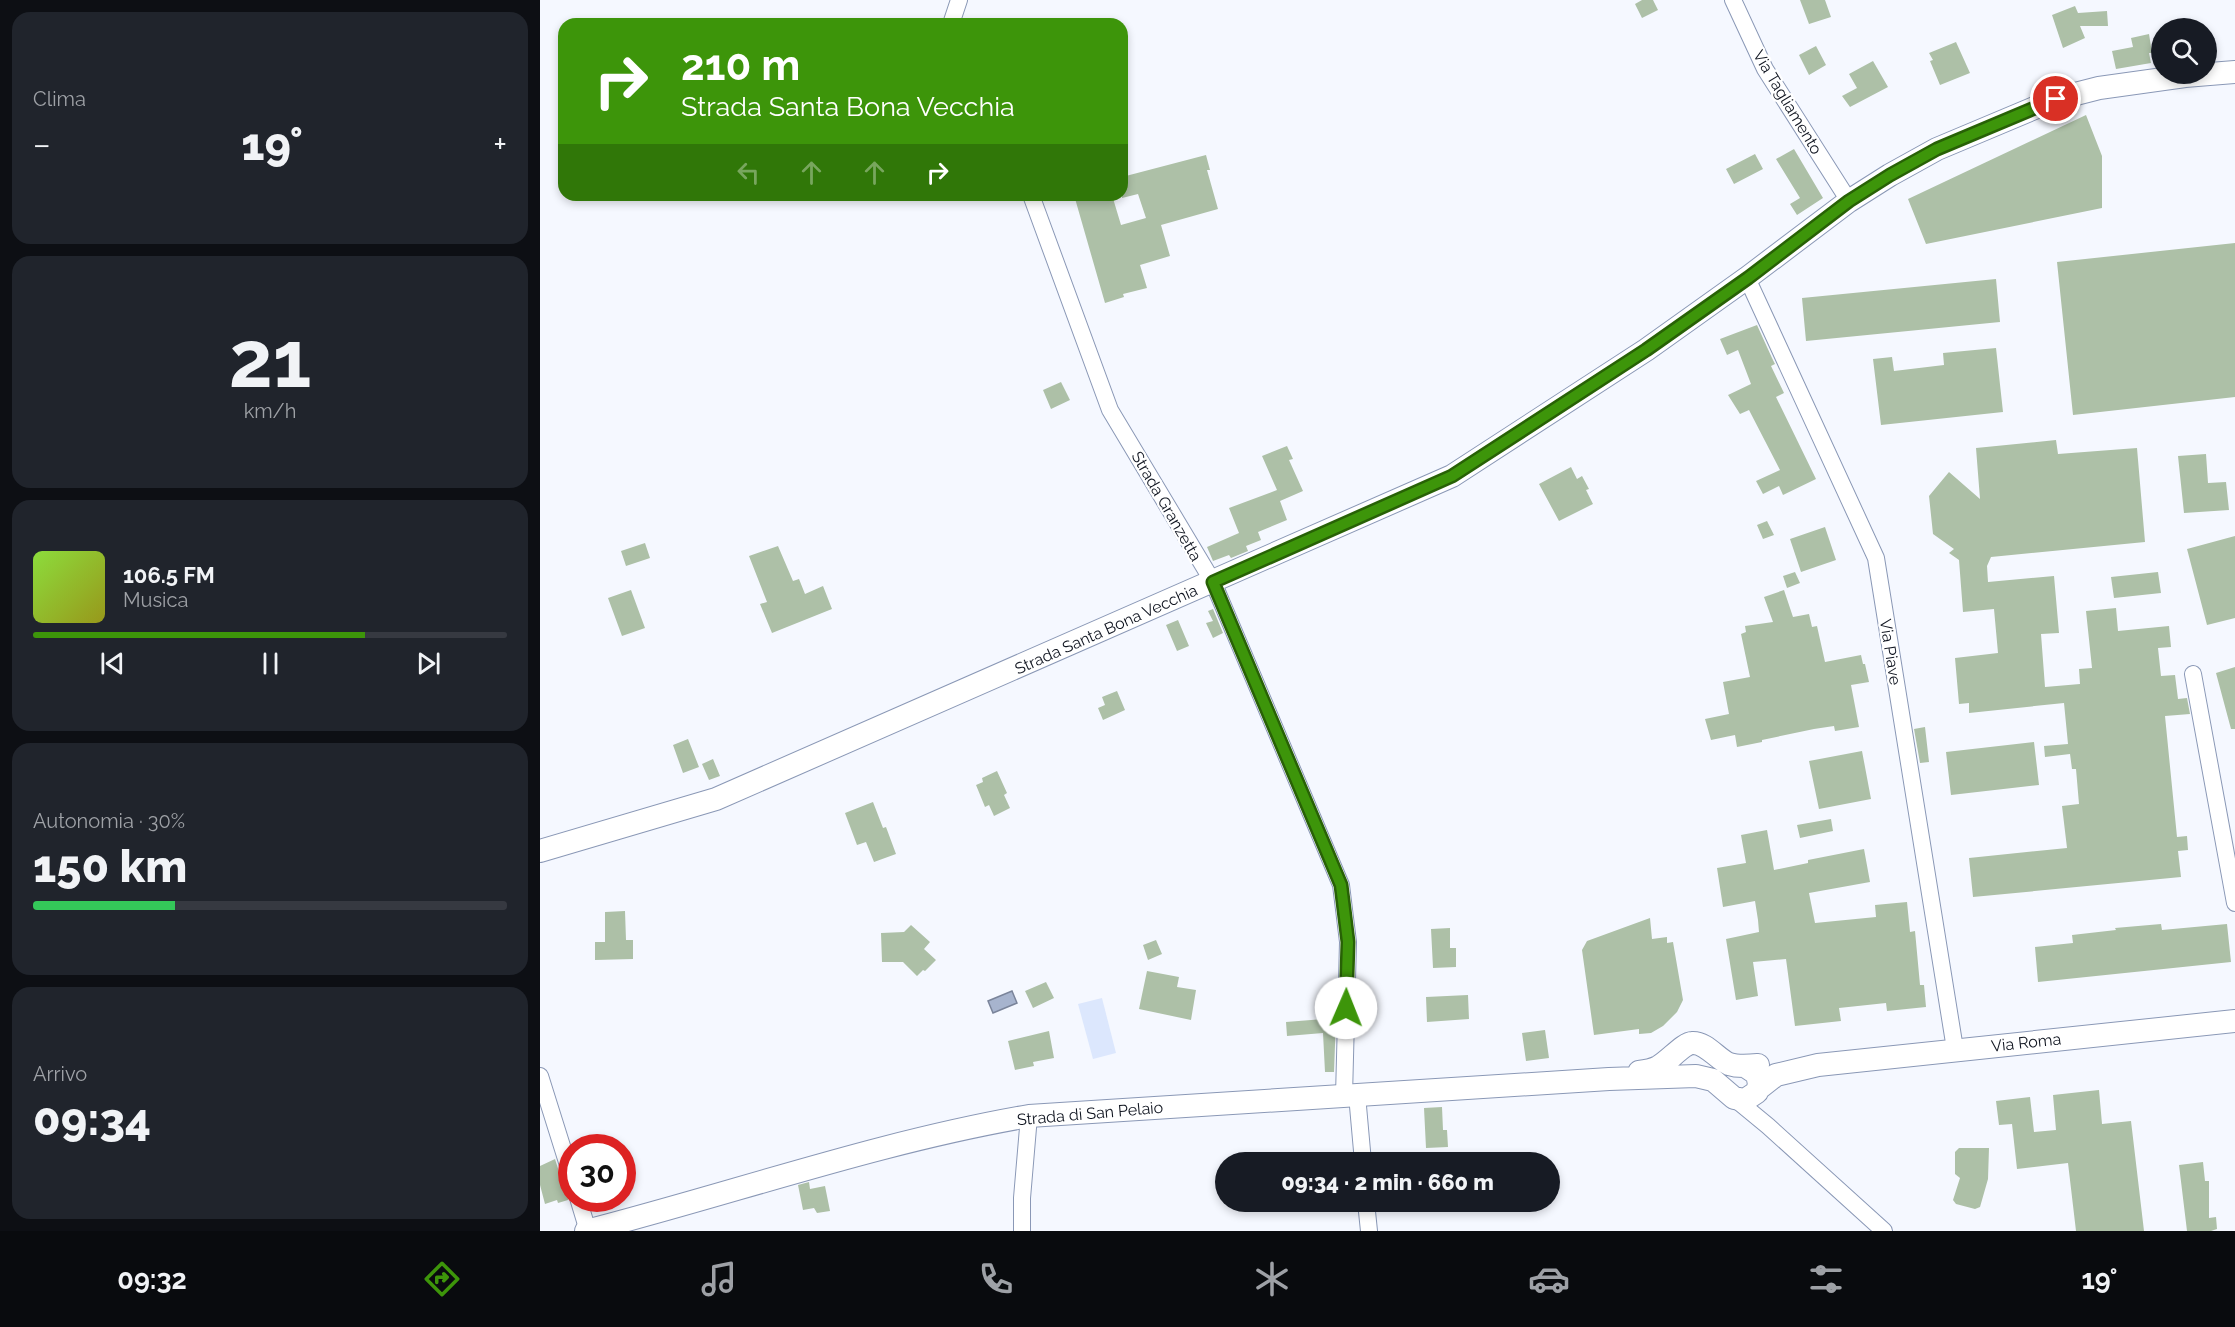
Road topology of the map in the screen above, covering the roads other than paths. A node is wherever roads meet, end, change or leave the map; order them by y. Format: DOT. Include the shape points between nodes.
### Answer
graph roads {
  1 [pos="959,0"];
  2 [pos="1733,0"];
  3 [pos="953,18"];
  4 [pos="2235,72"];
  5 [pos="1033,201"];
  6 [pos="1849,201"];
  7 [pos="1748,278"];
  8 [pos="1213,582"];
  9 [pos="2193,674"];
  10 [pos="540,850"];
  11 [pos="2235,903"];
  12 [pos="2235,1021"];
  13 [pos="1955,1049"];
  14 [pos="1818,1065"];
  15 [pos="1745,1066"];
  16 [pos="1677,1067"];
  17 [pos="540,1076"];
  18 [pos="1351,1095"];
  19 [pos="1755,1105"];
  20 [pos="1029,1116"];
  21 [pos="558,1134"];
  22 [pos="1361,1152"];
  23 [pos="582,1212"];
  24 [pos="1367,1212"];
  25 [pos="587,1231"];
  26 [pos="1022,1231"];
  27 [pos="1369,1231"];
  28 [pos="1884,1231"];
  1 -- 3 [label="street"];
  2 -- 6 [label="street, Via Tagliamento" via="1765,69"];
  4 -- 6 [label="street, Strada Santa Bona Vecchia" via="2099,88 2056,99 1937,149"];
  5 -- 8 [label="street, Strada Granzetta" via="1110,410"];
  6 -- 7 [label="street, Strada Santa Bona Vecchia"];
  7 -- 8 [label="street, Strada Santa Bona Vecchia" via="1646,350 1452,476"];
  7 -- 13 [label="street, Via Piave" via="1876,558"];
  8 -- 10 [label="street, Strada Santa Bona Vecchia" via="716,799"];
  8 -- 18 [label="street, Strada Granzetta" via="1341,885 1348,942"];
  9 -- 11 [label="street"];
  12 -- 13 [label="street, Via Roma"];
  13 -- 14 [label="street, Via Roma"];
  14 -- 15 [label="street, Via Roma"];
  14 -- 19 [label="street, Via Roma" via="1776,1075"];
  15 -- 16 [label="street, Strada di San Pelaio" via="1726,1062 1696,1042 1684,1045"];
  15 -- 19 [label="street" via="1757,1074"];
  16 -- 18 [label="street, Strada di San Pelaio" via="1608,1079"];
  16 -- 19 [label="street" via="1716,1082"];
  17 -- 21 [label="street"];
  18 -- 20 [label="street, Strada di San Pelaio"];
  18 -- 22 [label="street, Strada Granzetta"];
  19 -- 28 [label="street"];
  20 -- 25 [label="street, Strada di San Pelaio" via="896,1145"];
  20 -- 26 [label="street"];
  23 -- 25 [label="street"];
  24 -- 27 [label="street"];
}
